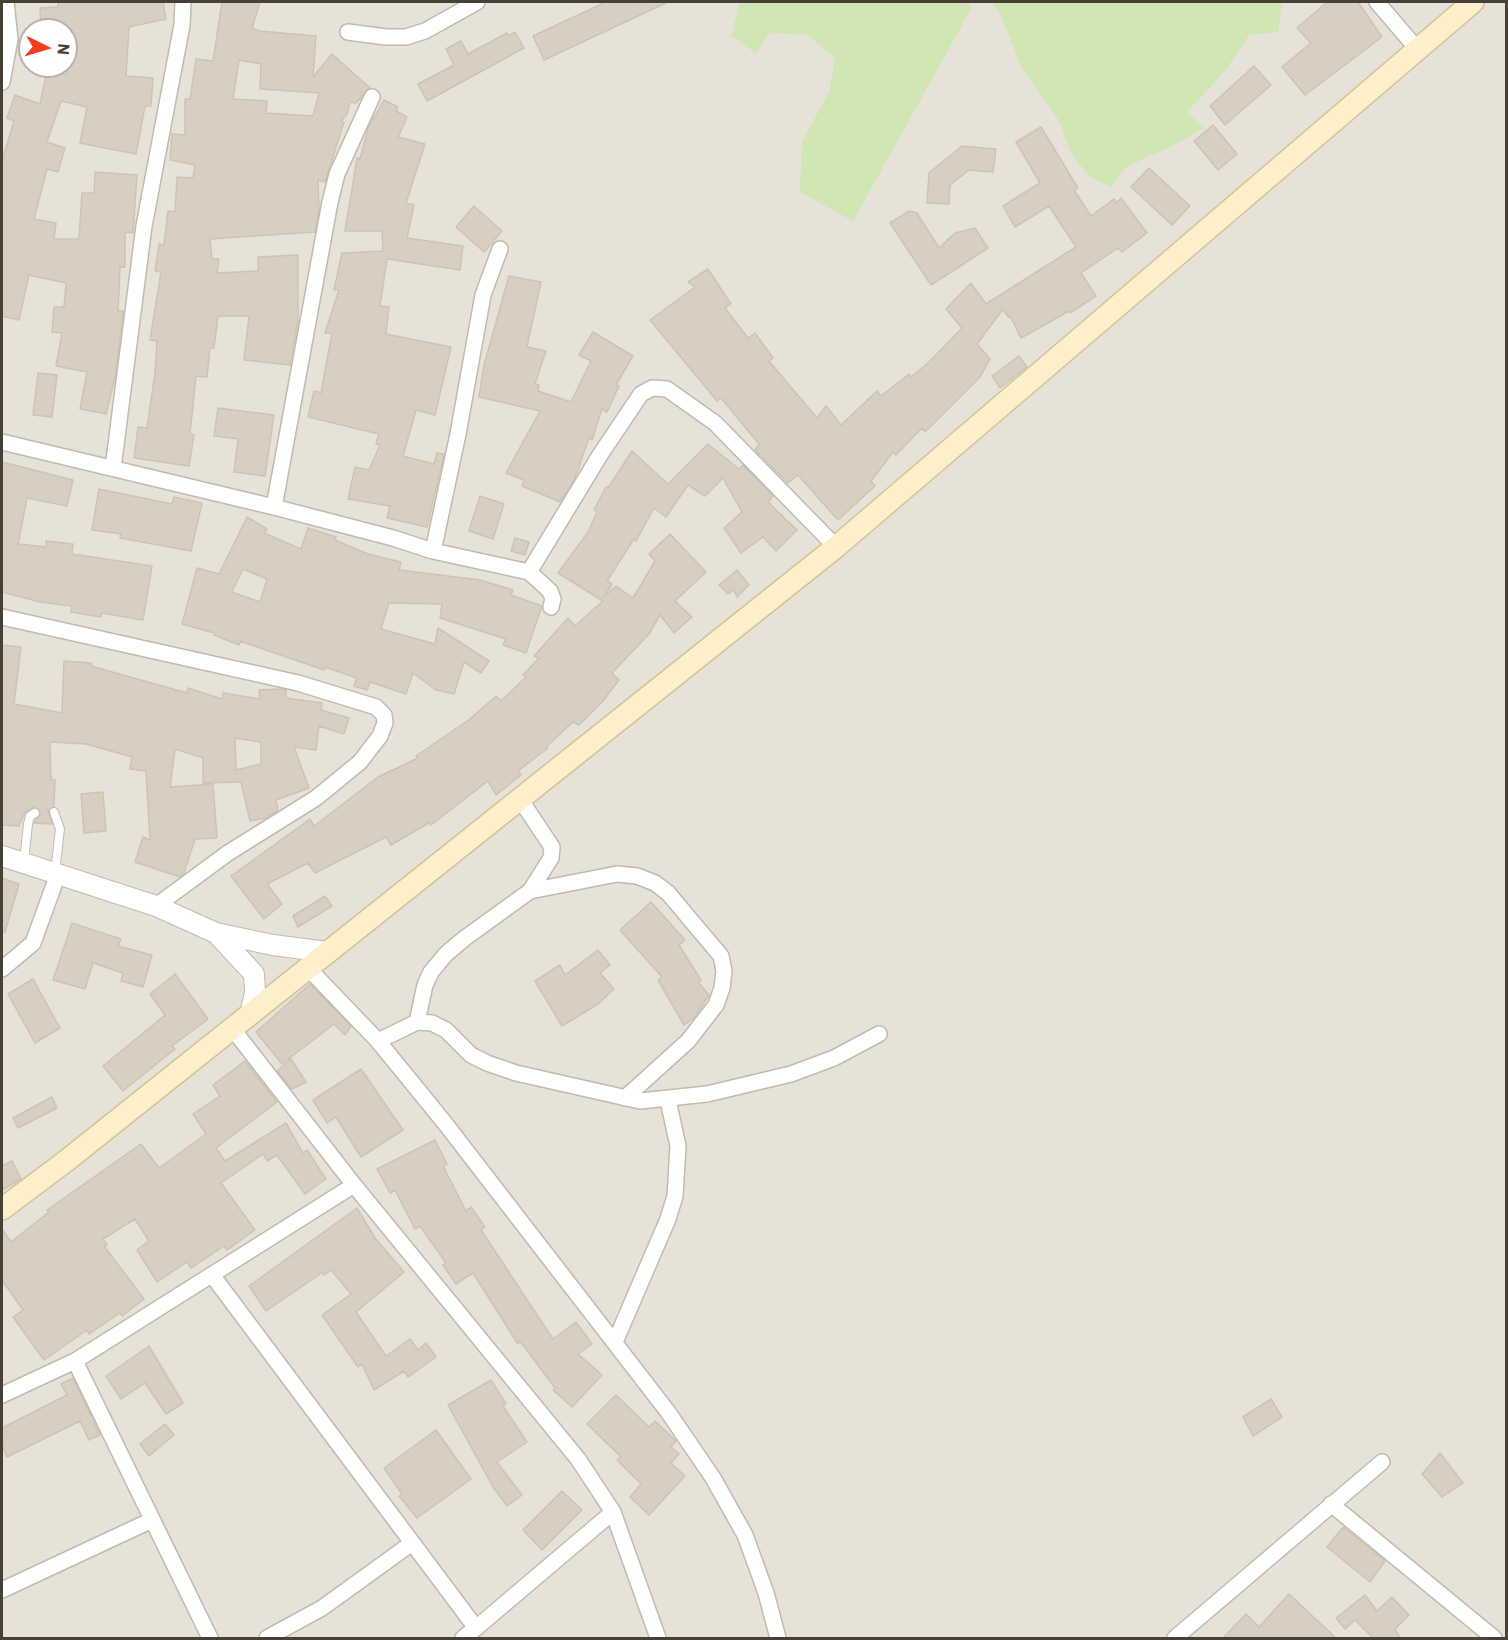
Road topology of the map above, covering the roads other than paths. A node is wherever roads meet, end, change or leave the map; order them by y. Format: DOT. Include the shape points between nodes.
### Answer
graph roads {
  1 [pos="6,2"];
  2 [pos="183,2"];
  3 [pos="477,2"];
  4 [pos="1377,2"];
  5 [pos="1473,2"];
  6 [pos="348,32"];
  7 [pos="1418,50"];
  8 [pos="2,82"];
  9 [pos="372,97"];
  10 [pos="500,249"];
  11 [pos="2,442"];
  12 [pos="113,468"];
  13 [pos="274,507"];
  14 [pos="836,547"];
  15 [pos="433,551"];
  16 [pos="529,572"];
  17 [pos="551,608"];
  18 [pos="2,617"];
  19 [pos="520,799"];
  20 [pos="54,812"];
  21 [pos="35,813"];
  22 [pos="2,856"];
  23 [pos="24,863"];
  24 [pos="57,873"];
  25 [pos="530,891"];
  26 [pos="156,906"];
  27 [pos="216,933"];
  28 [pos="327,952"];
  29 [pos="308,968"];
  30 [pos="2,969"];
  31 [pos="251,1011"];
  32 [pos="417,1022"];
  33 [pos="232,1028"];
  34 [pos="879,1034"];
  35 [pos="378,1041"];
  36 [pos="625,1098"];
  37 [pos="668,1100"];
  38 [pos="354,1185"];
  39 [pos="2,1209"];
  40 [pos="212,1275"];
  41 [pos="615,1342"];
  42 [pos="75,1361"];
  43 [pos="2,1395"];
  44 [pos="1382,1462"];
  45 [pos="1330,1504"];
  46 [pos="613,1512"];
  47 [pos="152,1520"];
  48 [pos="411,1543"];
  49 [pos="2,1590"];
  50 [pos="476,1628"];
  51 [pos="210,1638"];
  52 [pos="267,1638"];
  53 [pos="464,1638"];
  54 [pos="658,1638"];
  55 [pos="778,1638"];
  56 [pos="1175,1638"];
  57 [pos="1494,1638"];
  1 -- 8 [label="street" via="10,39"];
  2 -- 12 [label="street" via="144,226"];
  3 -- 6 [label="street" via="425,31 406,37"];
  4 -- 7 [label="street"];
  5 -- 7 [label="main road"];
  7 -- 14 [label="main road"];
  9 -- 13 [label="street" via="337,174 330,202"];
  10 -- 15 [label="street" via="483,295"];
  11 -- 12 [label="street"];
  12 -- 13 [label="street"];
  13 -- 15 [label="street"];
  14 -- 16 [label="street" via="714,423 667,390 652,388 641,394 600,455"];
  14 -- 19 [label="main road"];
  15 -- 16 [label="street"];
  16 -- 17 [label="street" via="550,591"];
  18 -- 26 [label="street" via="298,683 376,707 384,715 381,736 360,762 316,798 228,853"];
  19 -- 25 [label="street" via="552,848 551,858"];
  19 -- 28 [label="main road"];
  20 -- 24 [label="lane" via="60,829"];
  21 -- 23 [label="lane" via="28,824"];
  22 -- 23 [label="street"];
  23 -- 24 [label="street"];
  24 -- 26 [label="street"];
  24 -- 30 [label="street" via="33,944"];
  25 -- 32 [label="street" via="446,954 425,985"];
  25 -- 36 [label="street" via="617,874 637,876 668,893 721,956 724,971 716,1005 688,1041"];
  26 -- 27 [label="street"];
  27 -- 28 [label="street"];
  27 -- 31 [label="street" via="254,974"];
  28 -- 29 [label="main road"];
  29 -- 31 [label="main road"];
  29 -- 35 [label="street"];
  31 -- 33 [label="main road"];
  32 -- 35 [label="street"];
  32 -- 36 [label="street" via="432,1023 446,1030 471,1055 487,1064"];
  33 -- 38 [label="street"];
  33 -- 39 [label="main road"];
  34 -- 37 [label="street" via="834,1058 791,1074"];
  35 -- 41 [label="street"];
  36 -- 37 [label="street"];
  37 -- 41 [label="street" via="678,1146 675,1196"];
  38 -- 40 [label="street"];
  38 -- 46 [label="street" via="578,1459"];
  40 -- 42 [label="street"];
  40 -- 48 [label="street"];
  41 -- 55 [label="street" via="707,1469 739,1526 766,1593"];
  42 -- 43 [label="street"];
  42 -- 47 [label="street"];
  44 -- 45 [label="street"];
  45 -- 56 [label="street"];
  45 -- 57 [label="street"];
  46 -- 50 [label="street"];
  46 -- 54 [label="street"];
  47 -- 49 [label="street"];
  47 -- 51 [label="street"];
  48 -- 50 [label="street"];
  48 -- 52 [label="street" via="322,1608"];
  50 -- 53 [label="street"];
}
